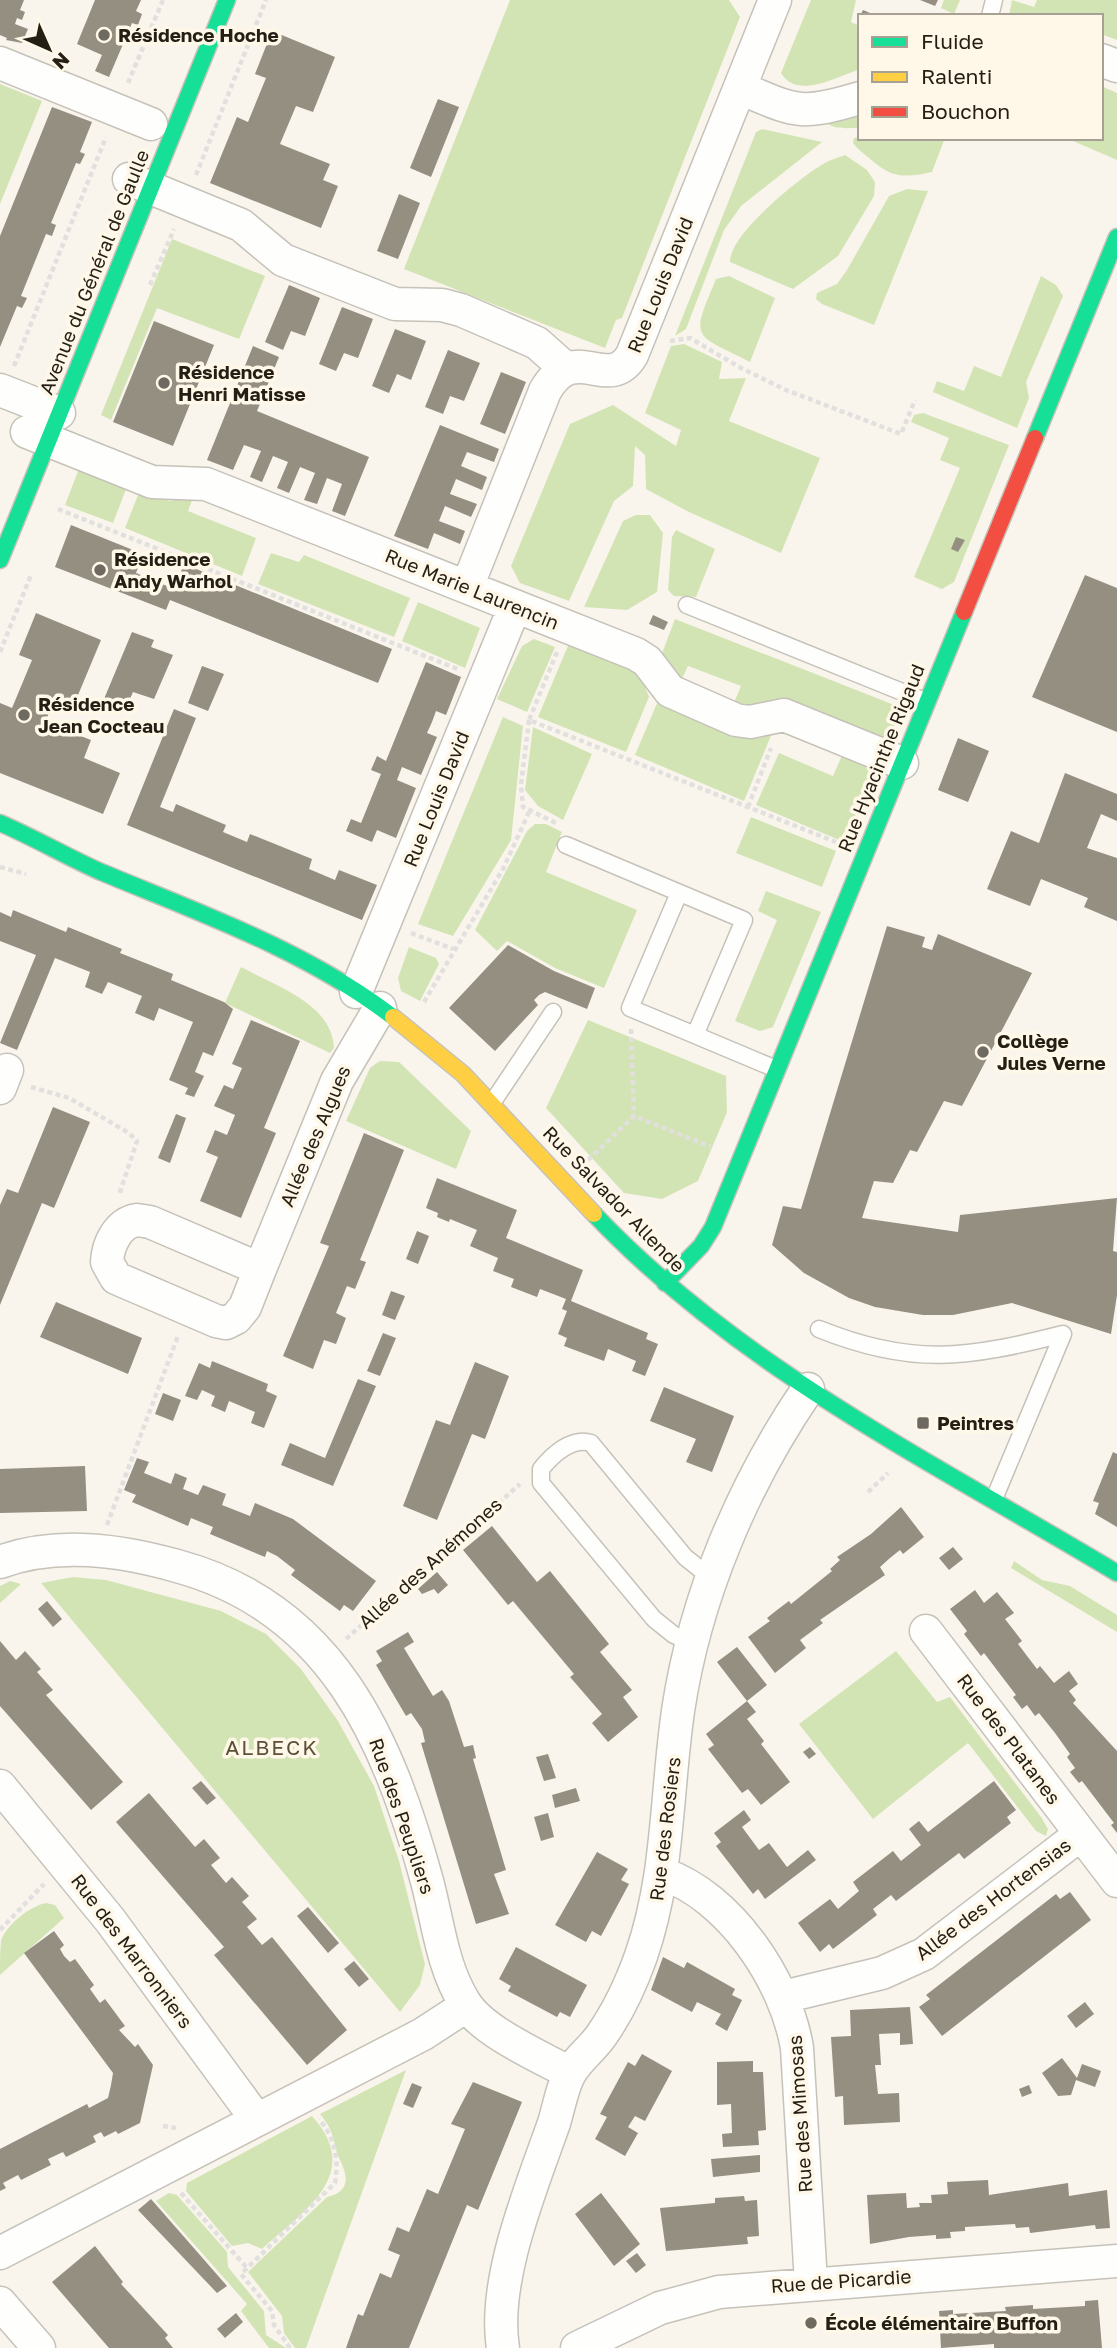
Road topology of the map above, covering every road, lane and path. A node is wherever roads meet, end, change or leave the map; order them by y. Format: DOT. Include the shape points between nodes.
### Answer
graph roads {
  1 [pos="163,0"];
  2 [pos="227,0"];
  3 [pos="775,0"];
  4 [pos="0,63"];
  5 [pos="740,88"];
  6 [pos="858,99"];
  7 [pos="117,111"];
  8 [pos="151,124"];
  9 [pos="134,183"];
  10 [pos="1117,237"];
  11 [pos="666,342"];
  12 [pos="565,368"];
  13 [pos="2,390"];
  14 [pos="915,400"];
  15 [pos="39,421"];
  16 [pos="58,509"];
  17 [pos="0,560"];
  18 [pos="467,587"];
  19 [pos="687,605"];
  20 [pos="515,606"];
  21 [pos="559,645"];
  22 [pos="467,674"];
  23 [pos="927,702"];
  24 [pos="784,715"];
  25 [pos="529,720"];
  26 [pos="902,763"];
  27 [pos="748,807"];
  28 [pos="530,810"];
  29 [pos="0,823"];
  30 [pos="838,843"];
  31 [pos="570,846"];
  32 [pos="29,855"];
  33 [pos="82,863"];
  34 [pos="679,893"];
  35 [pos="409,932"];
  36 [pos="453,949"];
  37 [pos="368,1000"];
  38 [pos="630,1007"];
  39 [pos="419,1011"];
  40 [pos="553,1012"];
  41 [pos="695,1035"];
  42 [pos="776,1069"];
  43 [pos="4,1079"];
  44 [pos="492,1103"];
  45 [pos="634,1116"];
  46 [pos="741,1159"];
  47 [pos="565,1181"];
  48 [pos="116,1202"];
  49 [pos="260,1269"];
  50 [pos="665,1283"];
  51 [pos="188,1310"];
  52 [pos="819,1329"];
  53 [pos="808,1389"];
  54 [pos="890,1469"];
  55 [pos="540,1476"];
  56 [pos="868,1492"];
  57 [pos="994,1499"];
  58 [pos="96,1551"];
  59 [pos="0,1562"];
  60 [pos="715,1573"];
  61 [pos="1117,1573"];
  62 [pos="926,1631"];
  63 [pos="692,1643"];
  64 [pos="325,1658"];
  65 [pos="0,1786"];
  66 [pos="1081,1834"];
  67 [pos="64,1864"];
  68 [pos="663,1874"];
  69 [pos="1117,1881"];
  70 [pos="0,1930"];
  71 [pos="783,1997"];
  72 [pos="466,2006"];
  73 [pos="570,2073"];
  74 [pos="300,2097"];
  75 [pos="257,2120"];
  76 [pos="163,2126"];
  77 [pos="194,2152"];
  78 [pos="173,2184"];
  79 [pos="0,2253"];
  80 [pos="1117,2261"];
  81 [pos="247,2268"];
  82 [pos="811,2283"];
  83 [pos="0,2303"];
  84 [pos="39,2348"];
  85 [pos="290,2348"];
  86 [pos="503,2348"];
  87 [pos="577,2348"];
  1 -- 7 [label="path"];
  2 -- 9 [label="street, Avenue du Général de Gaulle"];
  3 -- 5 [label="street, Rue Louis David"];
  4 -- 7 [label="street"];
  5 -- 6 [label="street" via="797,111"];
  5 -- 12 [label="street, Rue Louis David" via="629,360 613,371 576,365"];
  7 -- 8 [label="street"];
  7 -- 13 [label="path"];
  9 -- 12 [label="street" via="241,225 283,260 395,304 461,310 537,343"];
  9 -- 15 [label="street, Avenue du Général de Gaulle"];
  10 -- 23 [label="street, Rue Hyacinthe Rigaud"];
  11 -- 14 [label="path" via="690,338 786,390 901,434"];
  12 -- 18 [label="street" via="545,391"];
  13 -- 15 [label="street, Rue Marie Laurencin"];
  15 -- 17 [label="street, Avenue du Général de Gaulle"];
  15 -- 18 [label="street, Rue Marie Laurencin" via="152,482 206,484"];
  16 -- 22 [label="path"];
  18 -- 20 [label="street, Rue Marie Laurencin"];
  19 -- 23 [label="lane"];
  20 -- 24 [label="street, Rue Marie Laurencin" via="636,654 670,691 736,720"];
  20 -- 37 [label="street, Rue Louis David"];
  21 -- 25 [label="path"];
  23 -- 26 [label="street, Rue Hyacinthe Rigaud"];
  24 -- 26 [label="street"];
  24 -- 27 [label="path"];
  25 -- 27 [label="path"];
  25 -- 28 [label="path" via="521,785 523,807"];
  26 -- 42 [label="street, Rue Hyacinthe Rigaud"];
  27 -- 30 [label="path"];
  28 -- 31 [label="path" via="573,831"];
  28 -- 36 [label="path" via="503,869"];
  29 -- 33 [label="street, Rue Salvador Allende"];
  31 -- 34 [label="lane"];
  32 -- 33 [label="street, Rue Salvador Allende"];
  33 -- 37 [label="street, Rue Salvador Allende" via="251,933"];
  34 -- 38 [label="lane"];
  34 -- 41 [label="lane" via="744,920"];
  35 -- 36 [label="path"];
  36 -- 39 [label="path"];
  37 -- 44 [label="street, Rue Salvador Allende" via="430,1045"];
  37 -- 49 [label="street, Allée des Algues"];
  38 -- 41 [label="lane"];
  38 -- 45 [label="path"];
  40 -- 44 [label="lane"];
  41 -- 42 [label="lane"];
  42 -- 46 [label="street, Rue Hyacinthe Rigaud"];
  43 -- 48 [label="path" via="69,1098 129,1133 137,1142"];
  44 -- 47 [label="street, Rue Salvador Allende"];
  45 -- 46 [label="path"];
  45 -- 47 [label="path"];
  46 -- 50 [label="street, Rue Hyacinthe Rigaud" via="708,1237"];
  47 -- 50 [label="street, Rue Salvador Allende"];
  49 -- 51 [label="street, Allée des Algues" via="245,1307 231,1321 216,1321"];
  49 -- 51 [label="street, Allée des Algues" via="150,1222 131,1221 121,1227 108,1256 116,1278"];
  50 -- 53 [label="street, Rue Salvador Allende"];
  51 -- 58 [label="path"];
  52 -- 57 [label="lane" via="878,1350 928,1356 988,1352 1063,1334"];
  53 -- 57 [label="street, Rue Salvador Allende"];
  53 -- 60 [label="street, Rue des Rosiers" via="764,1458"];
  54 -- 56 [label="path"];
  55 -- 60 [label="lane" via="546,1463 569,1444 591,1443 685,1557 700,1569"];
  55 -- 63 [label="lane" via="541,1483 654,1619"];
  55 -- 64 [label="path, Allée des Anémones" via="509,1493"];
  57 -- 61 [label="street, Rue Salvador Allende"];
  58 -- 59 [label="street, Rue des Peupliers" via="41,1550"];
  58 -- 64 [label="street, Rue des Peupliers" via="163,1562 223,1581 274,1609"];
  60 -- 63 [label="street, Rue des Rosiers"];
  62 -- 66 [label="street, Rue des Platanes"];
  63 -- 68 [label="street, Rue des Rosiers" via="678,1713"];
  64 -- 72 [label="street, Rue des Peupliers" via="362,1711 391,1773 418,1849 448,1965"];
  65 -- 67 [label="street, Rue des Marronniers"];
  66 -- 69 [label="street, Rue des Platanes"];
  66 -- 71 [label="street, Allée des Hortensias" via="924,1954 865,1978"];
  67 -- 70 [label="path"];
  67 -- 75 [label="street, Rue des Marronniers"];
  68 -- 71 [label="street, Rue des Mimosas" via="688,1884 720,1909 764,1964"];
  68 -- 73 [label="street, Rue des Rosiers" via="627,1989 599,2038"];
  71 -- 82 [label="street, Rue des Mimosas" via="797,2048"];
  72 -- 73 [label="street, Rue des Peupliers" via="485,2023"];
  72 -- 74 [label="street" via="424,2034"];
  73 -- 86 [label="street, Rue des Rosiers" via="516,2231 502,2315"];
  74 -- 75 [label="street"];
  74 -- 81 [label="path" via="331,2136 338,2164 335,2183"];
  75 -- 77 [label="street"];
  76 -- 77 [label="path" via="186,2130"];
  77 -- 79 [label="street"];
  78 -- 81 [label="path"];
  80 -- 82 [label="street, Rue de Picardie"];
  81 -- 85 [label="path" via="241,2274 272,2311 274,2325"];
  82 -- 87 [label="street, Rue de Picardie" via="740,2288 680,2301"];
  83 -- 84 [label="street"];
}
